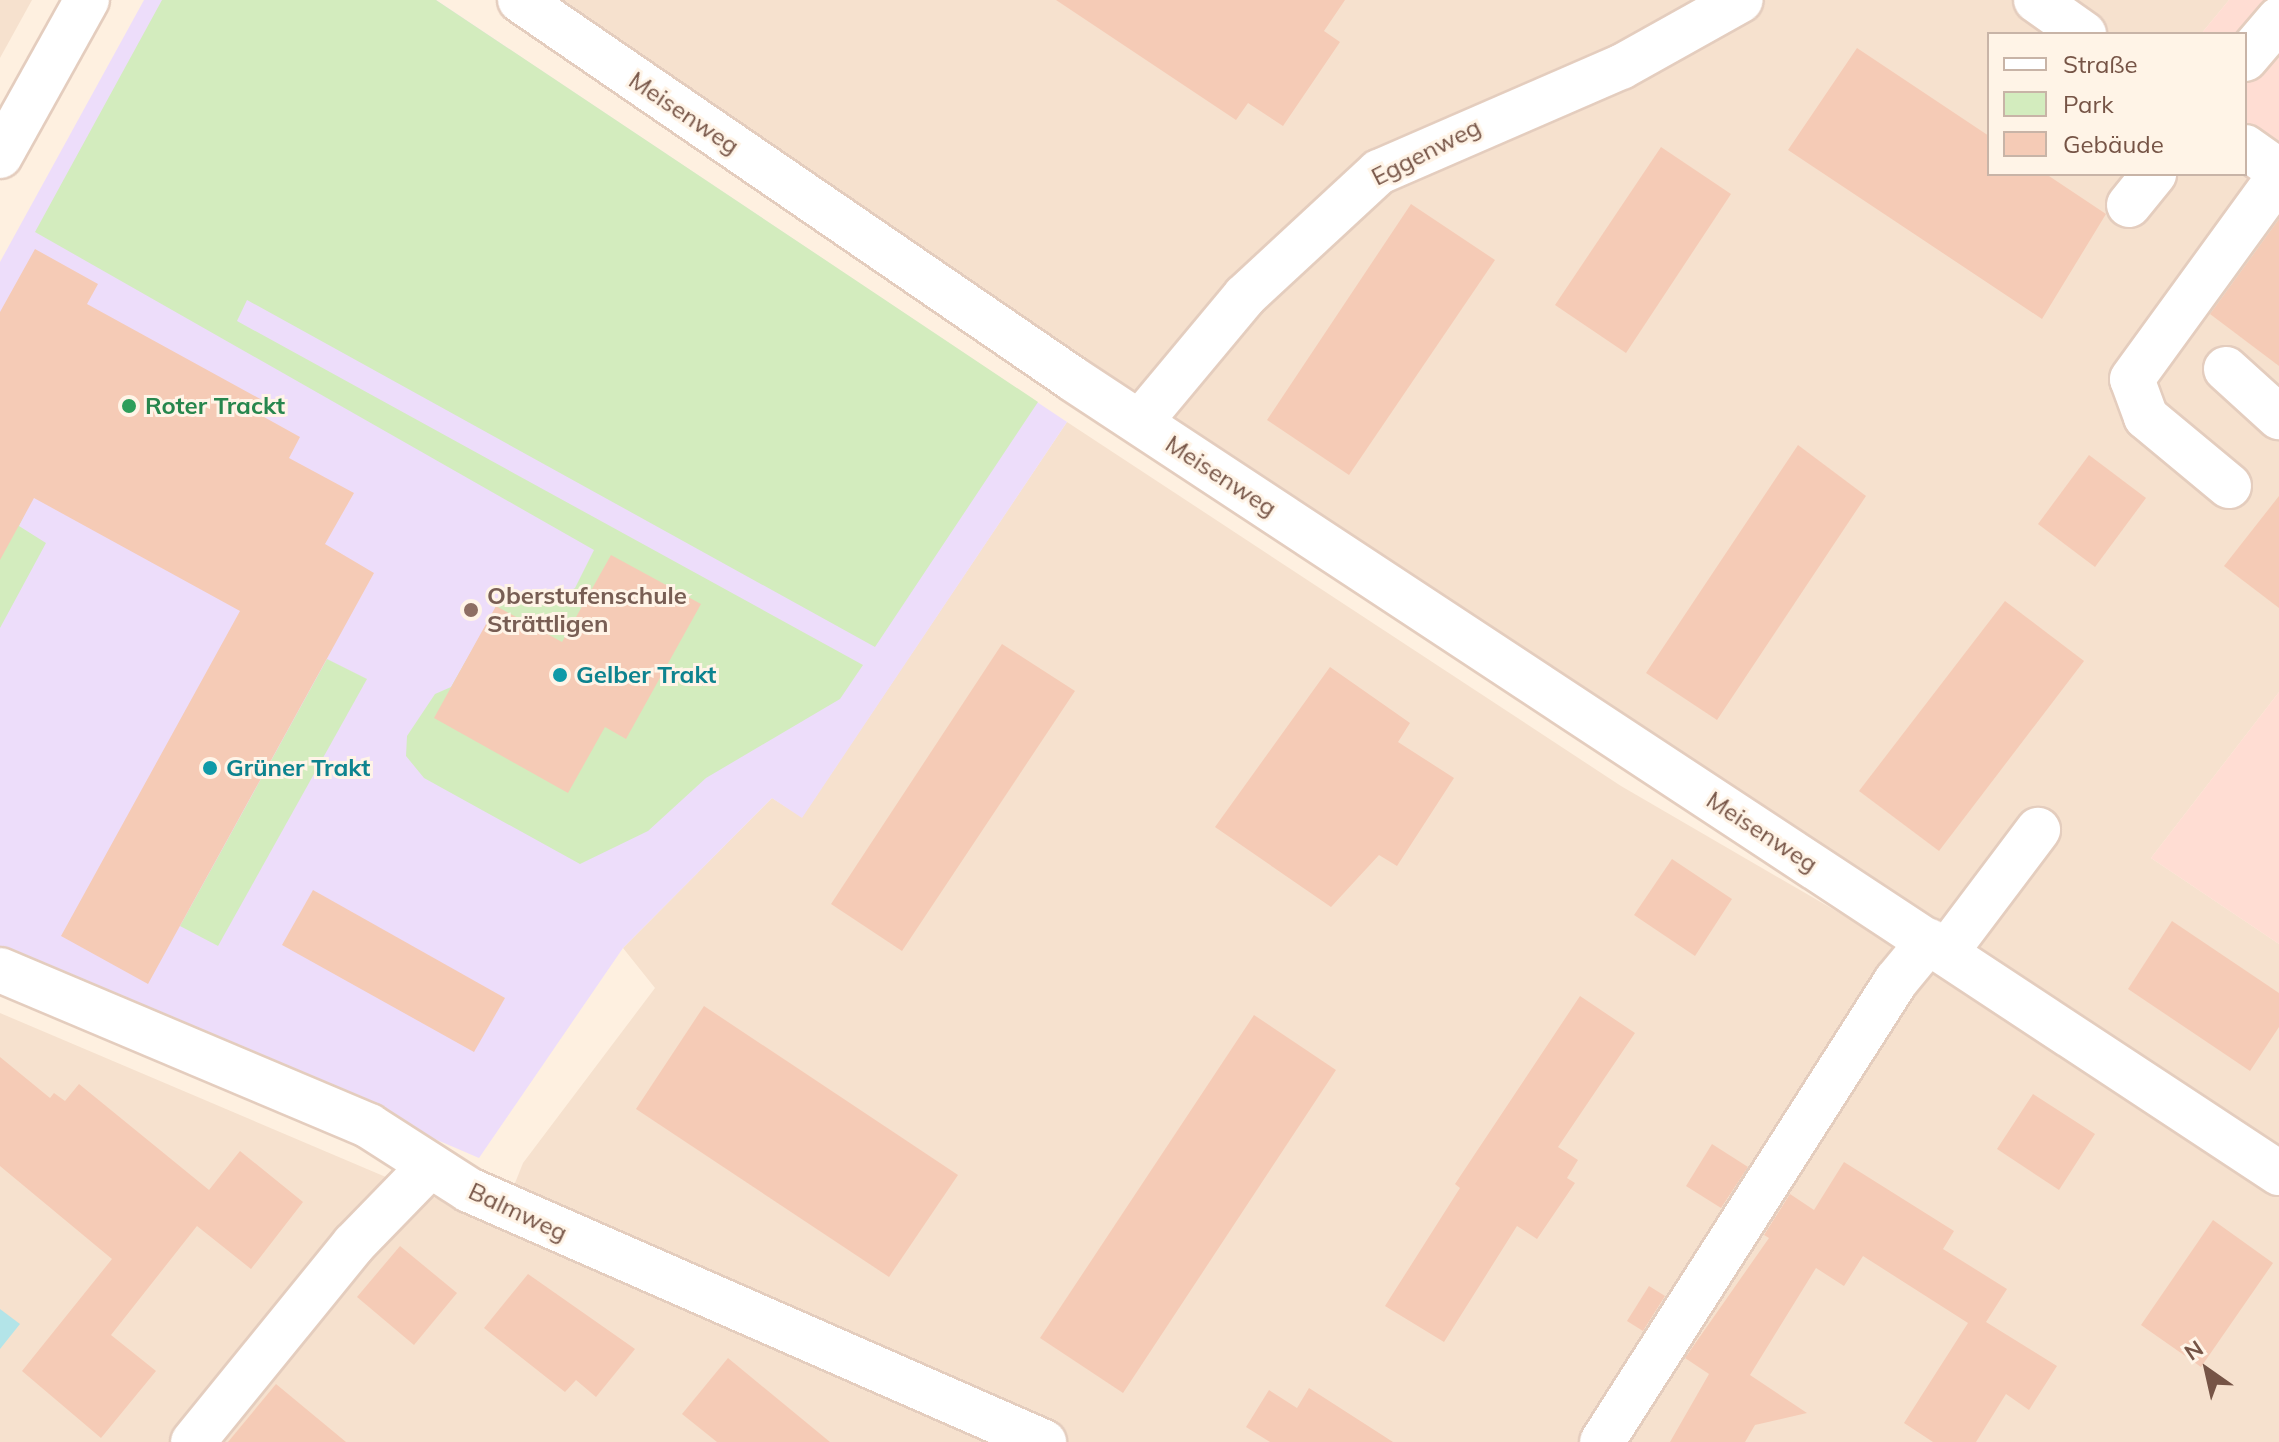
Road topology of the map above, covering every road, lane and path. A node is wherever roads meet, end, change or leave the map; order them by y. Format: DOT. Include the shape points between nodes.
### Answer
graph roads {
  1 [pos="87,0"];
  2 [pos="520,0"];
  3 [pos="1741,0"];
  4 [pos="2036,0"];
  5 [pos="2279,19"];
  6 [pos="2081,32"];
  7 [pos="2247,57"];
  8 [pos="2247,149"];
  9 [pos="0,156"];
  10 [pos="2279,174"];
  11 [pos="2226,369"];
  12 [pos="2279,417"];
  13 [pos="1140,422"];
  14 [pos="2229,486"];
  15 [pos="2038,830"];
  16 [pos="1937,946"];
  17 [pos="0,970"];
  18 [pos="429,1167"];
  19 [pos="2279,1173"];
  20 [pos="193,1442"];
  21 [pos="1044,1442"];
  22 [pos="1602,1442"];
  1 -- 9 [label="street"];
  2 -- 13 [label="street, Meisenweg"];
  3 -- 13 [label="street, Eggenweg" via="1633,61 1379,172 1245,296"];
  4 -- 6 [label="street"];
  5 -- 7 [label="street"];
  8 -- 10 [label="street"];
  10 -- 14 [label="street" via="2132,379 2146,417"];
  11 -- 12 [label="street"];
  13 -- 16 [label="street, Meisenweg"];
  15 -- 16 [label="street"];
  16 -- 19 [label="street, Meisenweg"];
  16 -- 22 [label="street" via="1896,981"];
  17 -- 18 [label="street, Balmweg" via="369,1126"];
  18 -- 20 [label="street" via="354,1244"];
  18 -- 21 [label="street, Balmweg" via="752,1320"];
}
